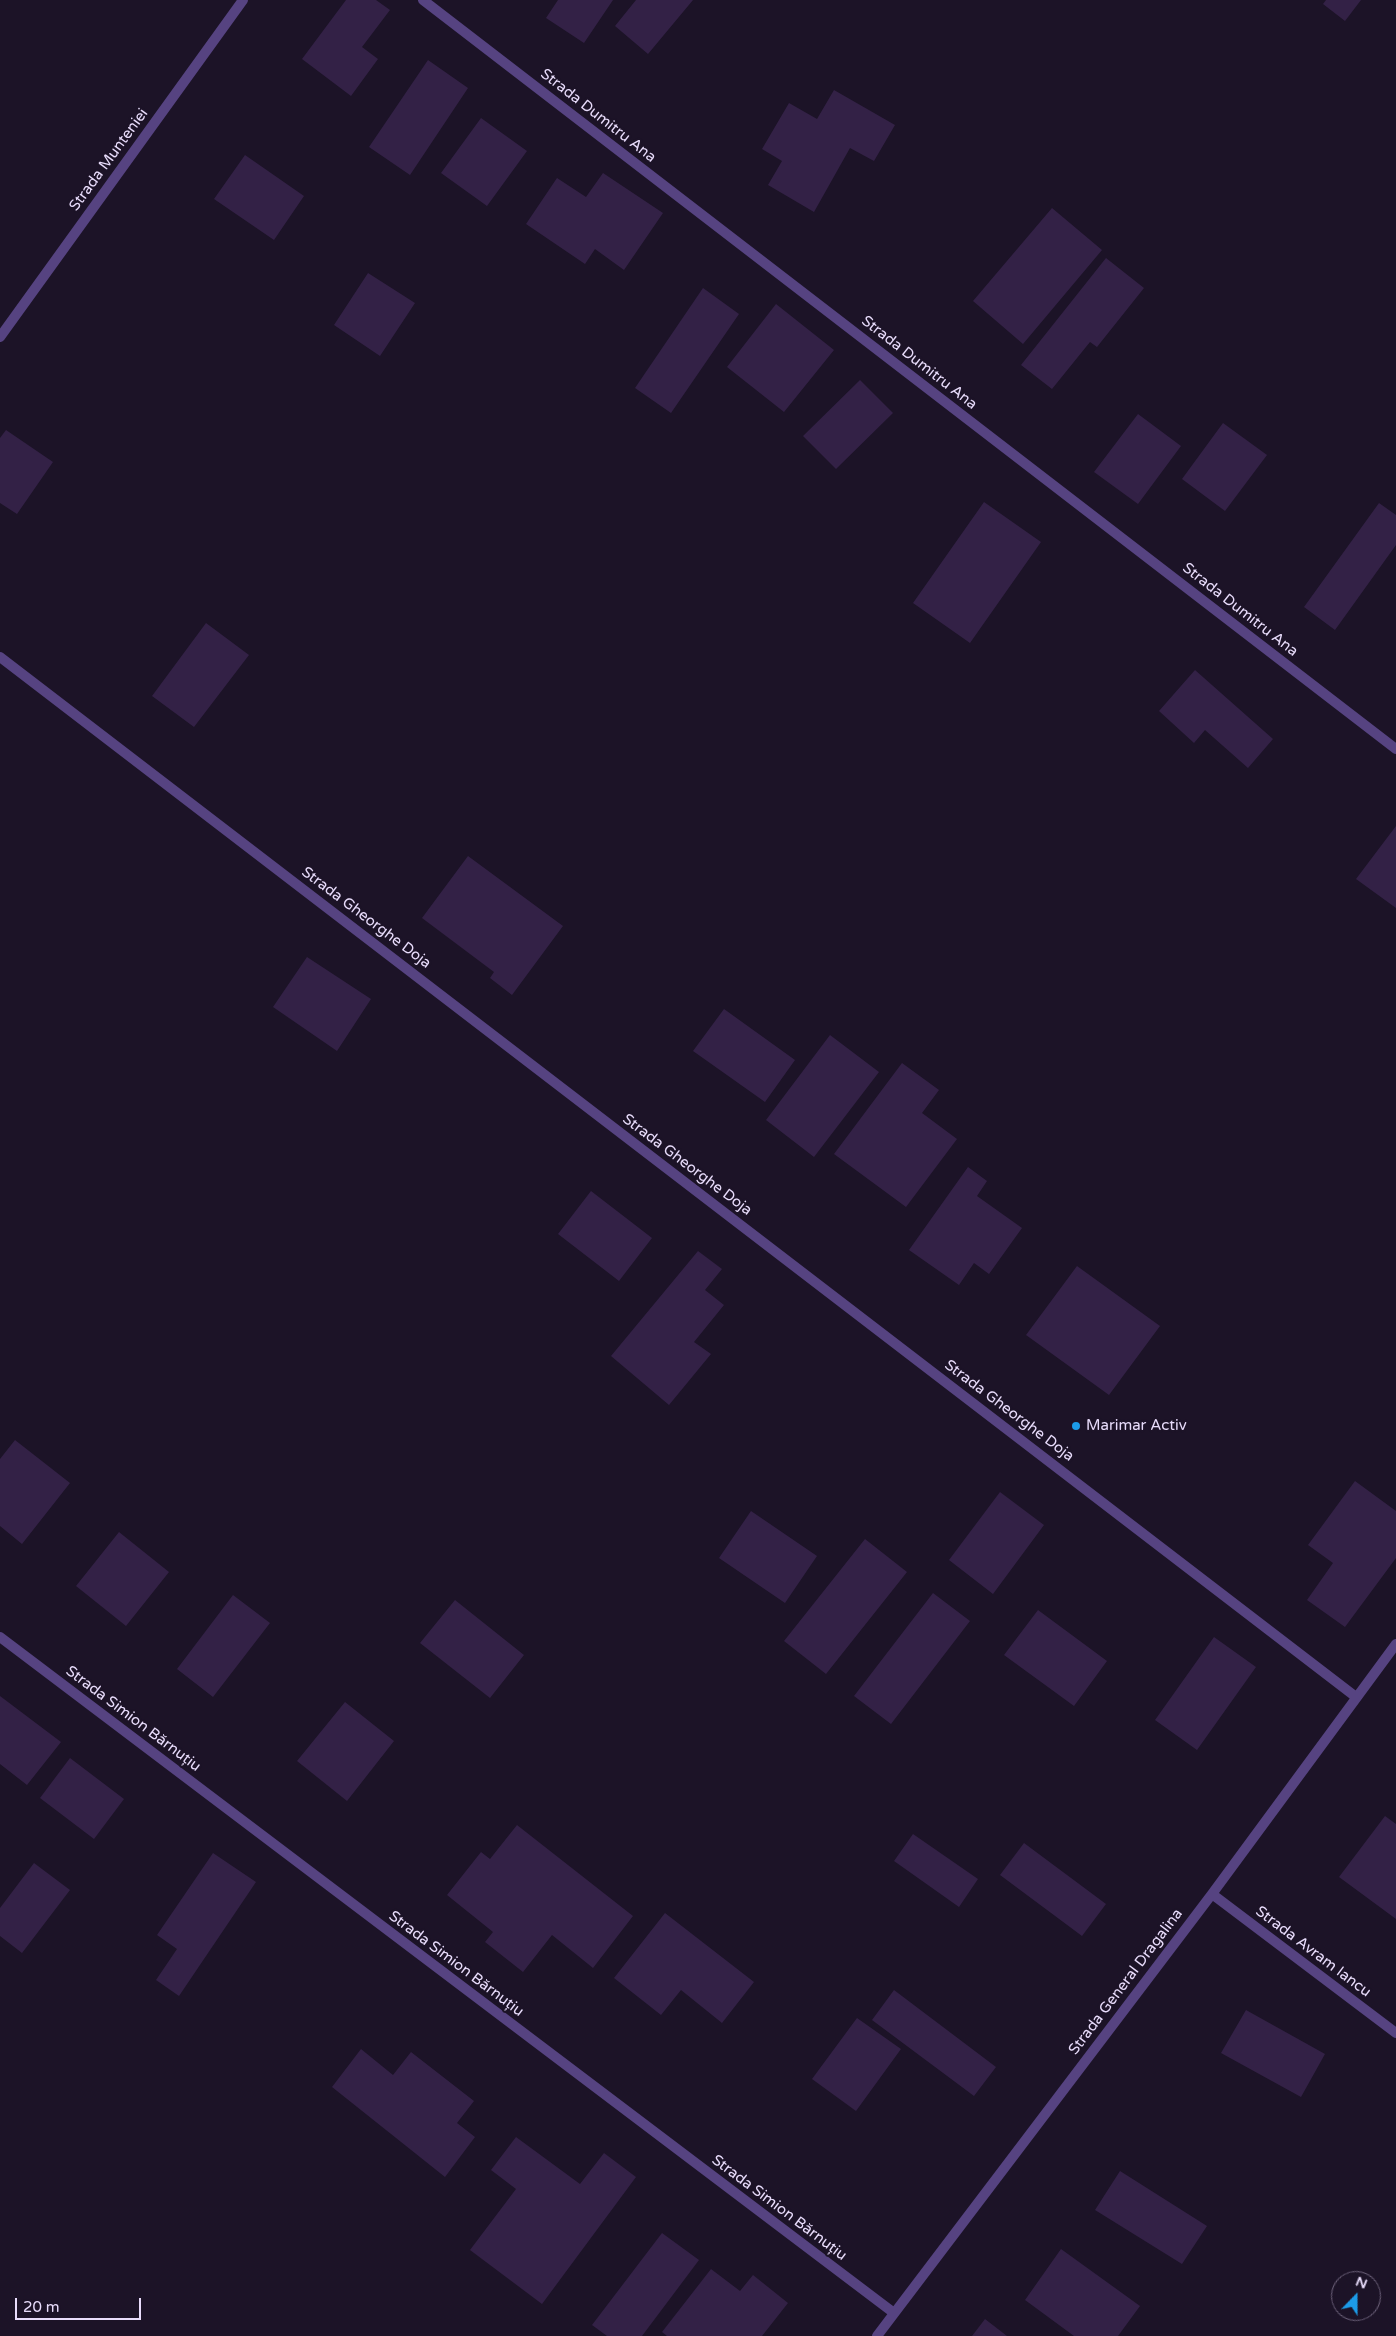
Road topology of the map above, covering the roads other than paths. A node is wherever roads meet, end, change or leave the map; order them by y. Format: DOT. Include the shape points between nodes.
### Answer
graph roads {
  1 [pos="243,0"];
  2 [pos="423,0"];
  3 [pos="0,337"];
  4 [pos="0,657"];
  5 [pos="1396,749"];
  6 [pos="0,1638"];
  7 [pos="1396,1644"];
  8 [pos="1356,1697"];
  9 [pos="1212,1894"];
  10 [pos="1396,2033"];
  11 [pos="894,2314"];
  12 [pos="877,2336"];
  1 -- 3 [label="street, Strada Munteniei"];
  2 -- 5 [label="street, Strada Dumitru Ana"];
  4 -- 8 [label="street, Strada Gheorghe Doja"];
  6 -- 11 [label="street, Strada Simion Bărnuțiu"];
  7 -- 8 [label="street, Strada General Dragalina"];
  8 -- 9 [label="street, Strada General Dragalina"];
  9 -- 10 [label="street, Strada Avram Iancu"];
  9 -- 11 [label="street, Strada General Dragalina"];
  11 -- 12 [label="street, Strada General Dragalina"];
}
